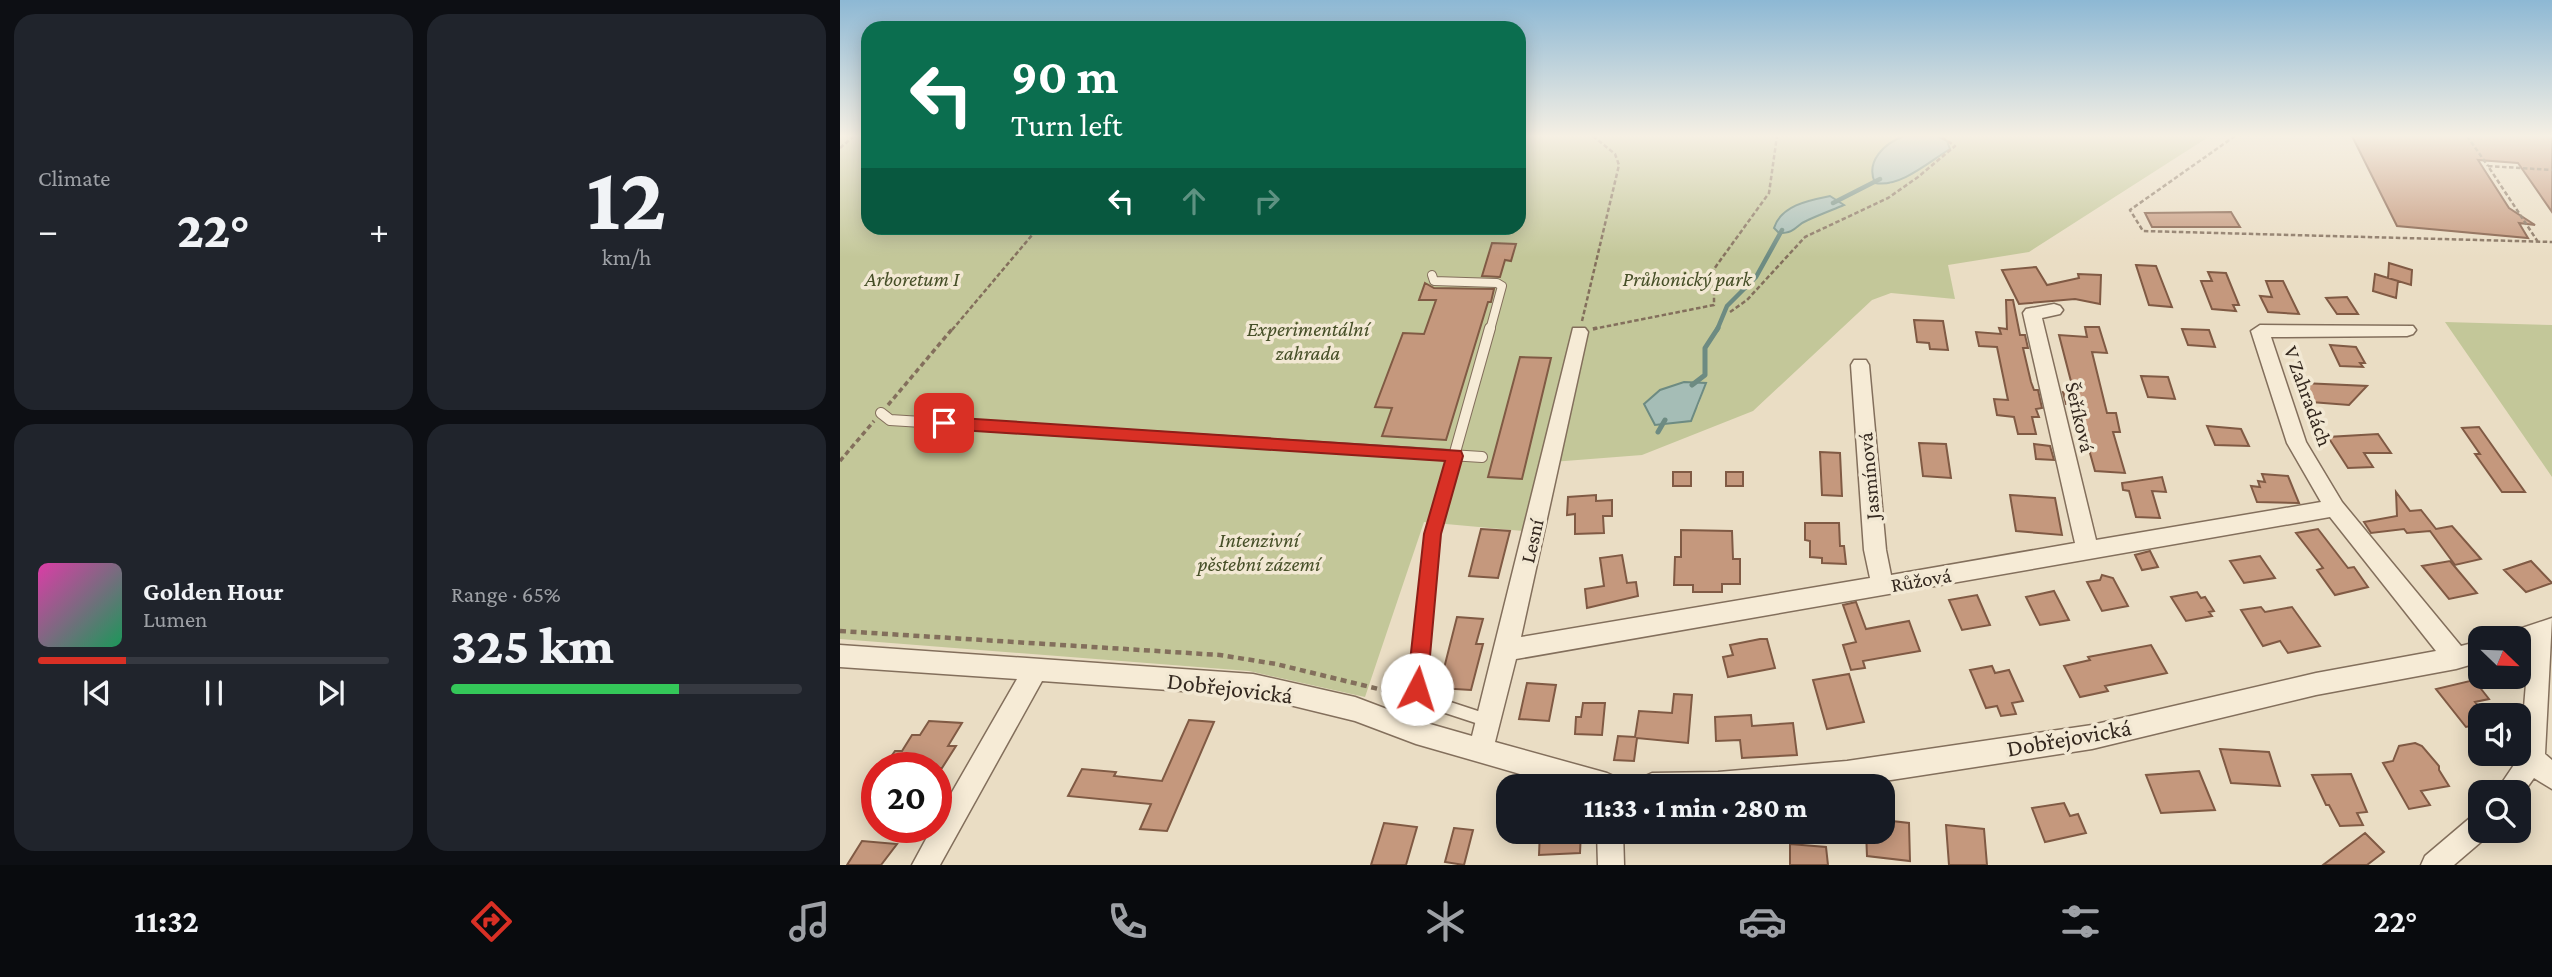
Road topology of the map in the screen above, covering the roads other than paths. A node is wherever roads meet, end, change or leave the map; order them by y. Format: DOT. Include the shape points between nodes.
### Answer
graph roads {
  1 [pos="1432,275"];
  2 [pos="2053,310"];
  3 [pos="2407,330"];
  4 [pos="1579,332"];
  5 [pos="1860,365"];
  6 [pos="881,413"];
  7 [pos="1455,456"];
  8 [pos="1482,457"];
  9 [pos="2335,508"];
  10 [pos="2088,552"];
  11 [pos="1883,587"];
  12 [pos="2536,633"];
  13 [pos="1507,650"];
  14 [pos="2468,654"];
  15 [pos="840,656"];
  16 [pos="1036,669"];
  17 [pos="1490,721"];
  18 [pos="1481,749"];
  19 [pos="2532,760"];
  20 [pos="1566,774"];
  21 [pos="1847,774"];
  22 [pos="2552,776"];
  23 [pos="2517,780"];
  24 [pos="2468,836"];
  25 [pos="1611,844"];
  26 [pos="925,865"];
  27 [pos="1612,865"];
  28 [pos="2434,865"];
  1 -- 7 [label="lane" via="1434,281 1502,286"];
  2 -- 10 [label="street, Šeříková" via="2032,313"];
  3 -- 9 [label="street, V Zahradách" via="2260,331 2297,443"];
  4 -- 13 [label="street, Lesní"];
  5 -- 11 [label="street, Jasmínová" via="1875,550"];
  6 -- 7 [label="lane" via="890,420"];
  7 -- 8 [label="lane"];
  7 -- 17 [label="lane" via="1432,534 1417,689 1431,702"];
  9 -- 10 [label="street, Růžová"];
  9 -- 14 [label="street, V Zahradách"];
  10 -- 11 [label="street, Růžová"];
  11 -- 13 [label="street, Růžová"];
  12 -- 19 [label="street" via="2540,659"];
  13 -- 17 [label="street, Lesní"];
  14 -- 21 [label="street, Dobřejovická" via="2092,737"];
  15 -- 16 [label="street, Dobřejovická"];
  16 -- 18 [label="street, Dobřejovická" via="1253,685 1355,709"];
  16 -- 26 [label="street"];
  17 -- 18 [label="street, Lesní"];
  18 -- 20 [label="street, Dobřejovická"];
  19 -- 22 [label="street"];
  19 -- 23 [label="street"];
  24 -- 28 [label="street"];
  25 -- 27 [label="street"];
}
